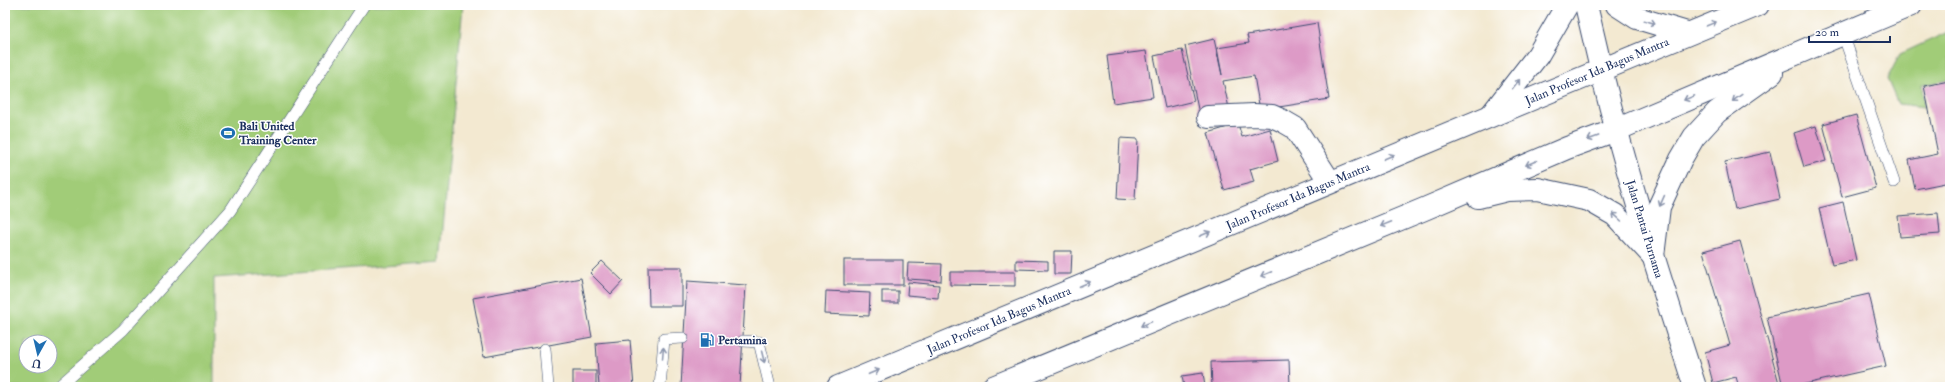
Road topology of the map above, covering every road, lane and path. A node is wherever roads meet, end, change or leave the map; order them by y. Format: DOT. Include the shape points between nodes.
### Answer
graph roads {
  1 [pos="364,5"];
  2 [pos="1567,5"];
  3 [pos="1586,5"];
  4 [pos="1617,5"];
  5 [pos="1758,5"];
  6 [pos="1911,5"];
  7 [pos="1687,33"];
  8 [pos="1843,34"];
  9 [pos="1803,51"];
  10 [pos="1602,69"];
  11 [pos="1492,115"];
  12 [pos="1208,117"];
  13 [pos="1616,130"];
  14 [pos="1330,182"];
  15 [pos="1894,182"];
  16 [pos="1422,210"];
  17 [pos="1653,256"];
  18 [pos="683,338"];
  19 [pos="743,341"];
  20 [pos="545,349"];
  21 [pos="58,387"];
  22 [pos="548,387"];
  23 [pos="660,387"];
  24 [pos="770,387"];
  25 [pos="838,387"];
  26 [pos="993,387"];
  27 [pos="1695,387"];
  1 -- 21 [label="lane" via="230,211 123,330"];
  11 -- 2 [label="main road, one-way" via="1538,56"];
  3 -- 10 [label="main road, Jalan Pantai Purnama"];
  4 -- 7 [label="main road, one-way" via="1637,18"];
  7 -- 5 [label="main road, Jalan Profesor Ida Bagus Mantra, one-way"];
  6 -- 8 [label="main road"];
  7 -- 10 [label="main road, Jalan Profesor Ida Bagus Mantra"];
  8 -- 9 [label="main road"];
  8 -- 15 [label="lane"];
  9 -- 13 [label="main road, one-way"];
  9 -- 17 [label="main road, one-way" via="1717,112 1694,137 1681,159 1660,207"];
  10 -- 11 [label="main road, Jalan Profesor Ida Bagus Mantra"];
  10 -- 13 [label="main road, Jalan Pantai Purnama"];
  14 -- 11 [label="main road, Jalan Profesor Ida Bagus Mantra, one-way"];
  12 -- 14 [label="main road" via="1254,115 1272,116 1284,121 1295,128"];
  13 -- 16 [label="main road, one-way" via="1567,148"];
  13 -- 17 [label="main road, Jalan Pantai Purnama"];
  25 -- 14 [label="main road, Jalan Profesor Ida Bagus Mantra, one-way"];
  17 -- 16 [label="main road, one-way" via="1615,215 1589,200 1538,189 1507,190"];
  16 -- 26 [label="main road, one-way"];
  17 -- 27 [label="main road, Jalan Pantai Purnama"];
  23 -- 18 [label="lane, one-way" via="664,339"];
  19 -- 24 [label="lane, one-way" via="759,342"];
  20 -- 22 [label="lane"];
}
